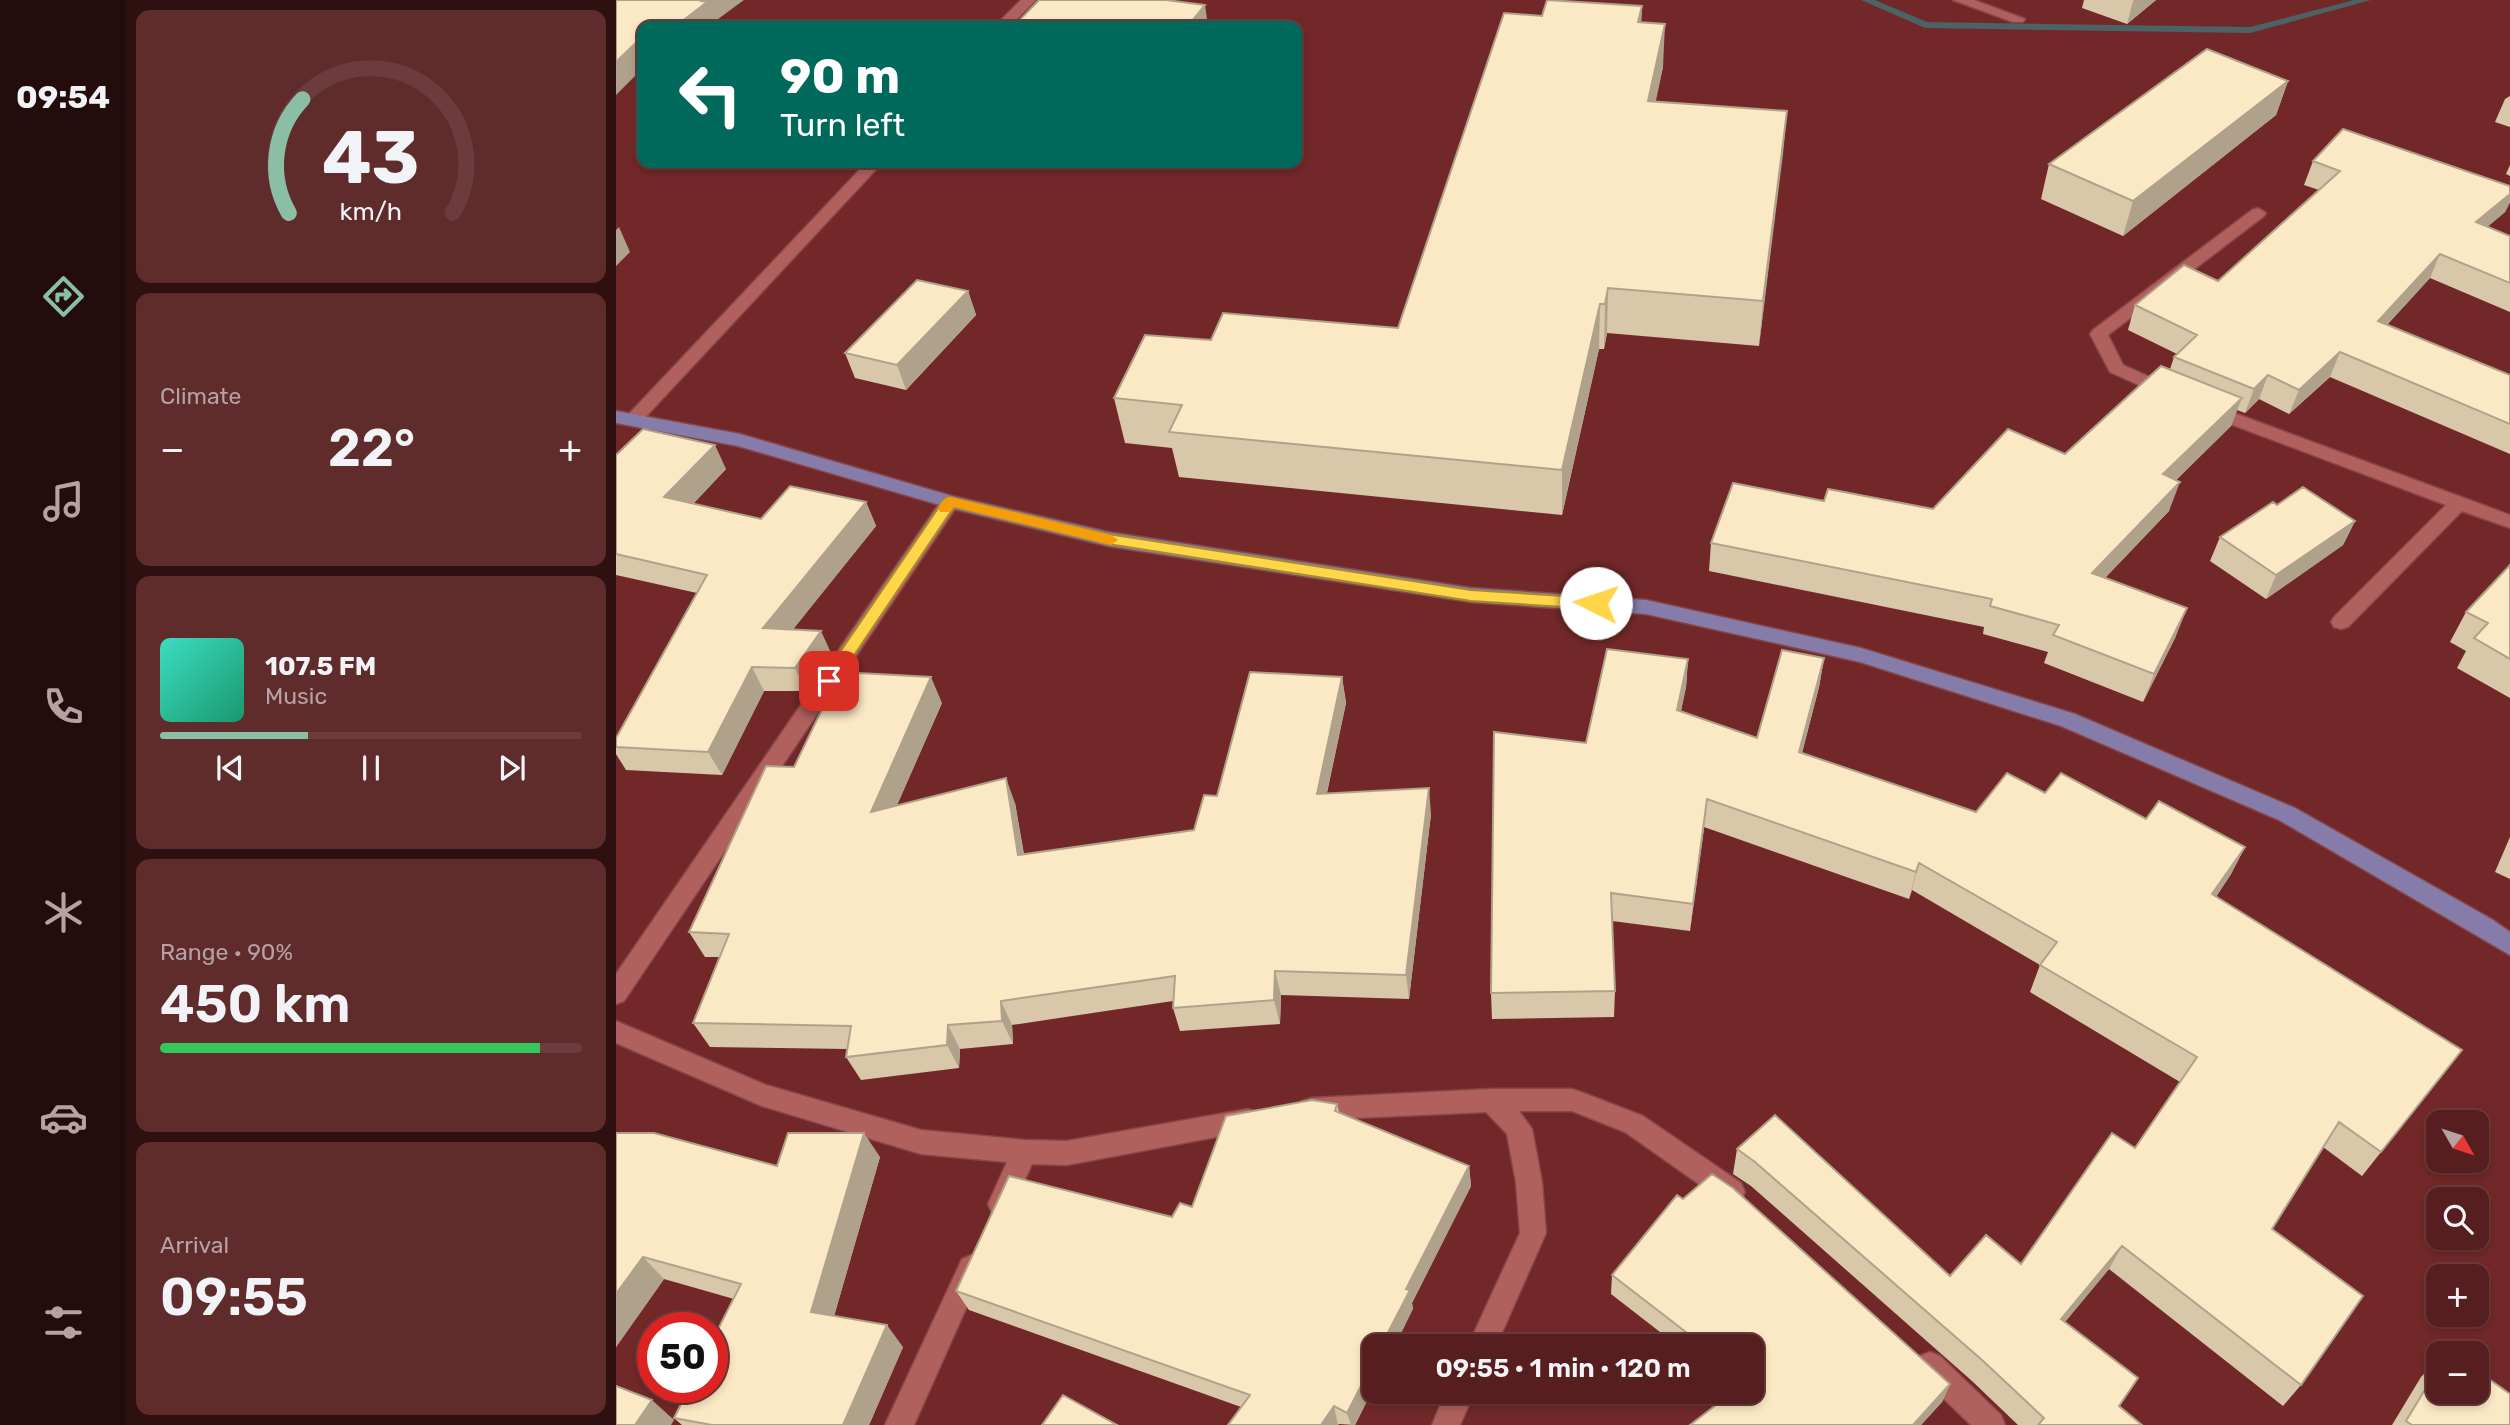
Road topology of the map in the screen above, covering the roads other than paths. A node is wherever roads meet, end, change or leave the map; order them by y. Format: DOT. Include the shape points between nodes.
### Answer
graph roads {
  1 [pos="1029,0"];
  2 [pos="1960,0"];
  3 [pos="2018,19"];
  4 [pos="1007,21"];
  5 [pos="869,168"];
  6 [pos="2258,213"];
  7 [pos="625,418"];
  8 [pos="950,502"];
  9 [pos="2458,504"];
  10 [pos="2510,522"];
  11 [pos="2341,622"];
  12 [pos="2510,945"];
  13 [pos="616,994"];
  14 [pos="616,1032"];
  15 [pos="1491,1100"];
  16 [pos="1025,1152"];
  17 [pos="1750,1206"];
  18 [pos="991,1227"];
  19 [pos="979,1251"];
  20 [pos="1487,1334"];
  21 [pos="1910,1348"];
  22 [pos="1455,1404"];
  23 [pos="899,1425"];
  24 [pos="1446,1425"];
  25 [pos="1991,1425"];
  1 -- 4 [label="street"];
  2 -- 3 [label="street"];
  5 -- 7 [label="street"];
  6 -- 9 [label="street" via="2099,334 2116,368 2187,401"];
  7 -- 8 [label="main road" via="740,440"];
  8 -- 12 [label="main road" via="1108,539 1458,593 1646,607 1861,655 2068,720 2287,814"];
  8 -- 13 [label="street"];
  9 -- 10 [label="street"];
  9 -- 11 [label="street"];
  14 -- 16 [label="street" via="762,1095 921,1142"];
  15 -- 16 [label="street" via="1321,1107 1067,1153"];
  15 -- 17 [label="street" via="1572,1100 1634,1124"];
  15 -- 20 [label="street" via="1519,1129 1533,1233"];
  16 -- 18 [label="street"];
  19 -- 23 [label="street"];
  21 -- 25 [label="street"];
  22 -- 24 [label="street"];
}
